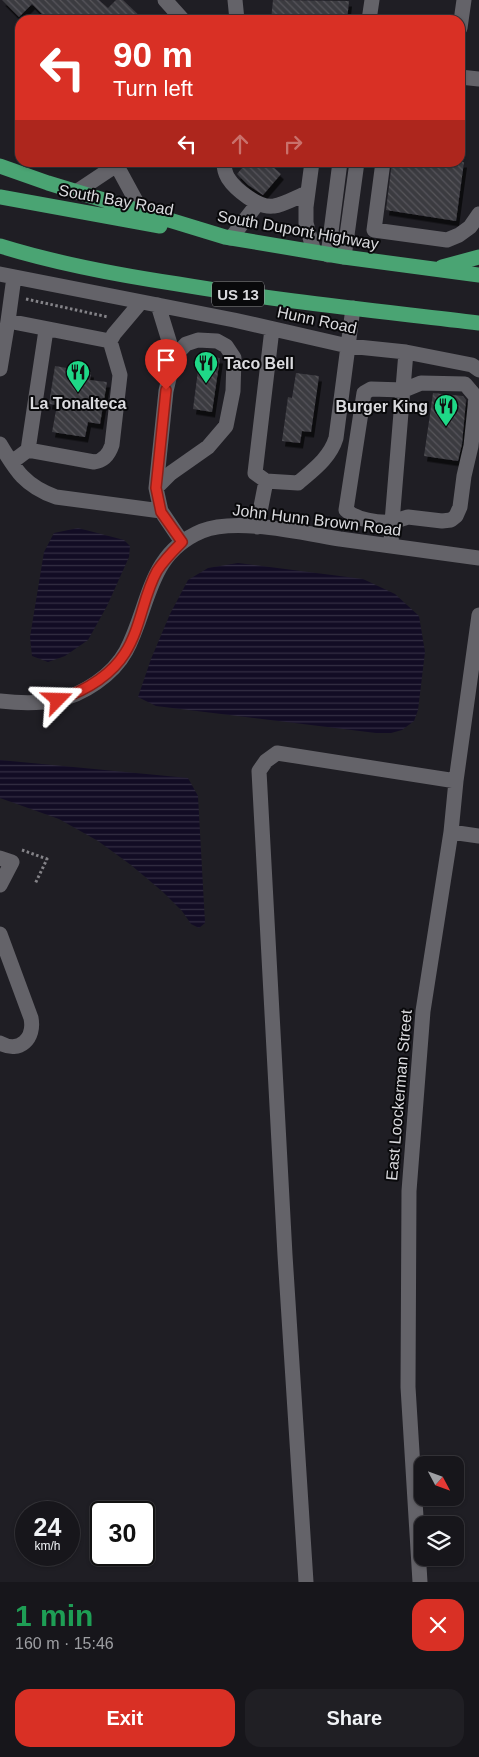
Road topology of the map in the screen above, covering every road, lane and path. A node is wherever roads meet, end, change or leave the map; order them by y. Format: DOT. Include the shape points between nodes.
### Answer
graph roads {
  1 [pos="165,0"];
  2 [pos="235,0"];
  3 [pos="372,0"];
  4 [pos="464,0"];
  5 [pos="178,15"];
  6 [pos="236,15"];
  7 [pos="370,15"];
  8 [pos="462,15"];
  9 [pos="465,78"];
  10 [pos="479,79"];
  11 [pos="0,166"];
  12 [pos="114,167"];
  13 [pos="120,167"];
  14 [pos="225,167"];
  15 [pos="311,167"];
  16 [pos="339,167"];
  17 [pos="356,167"];
  18 [pos="382,167"];
  19 [pos="76,192"];
  20 [pos="307,193"];
  21 [pos="0,197"];
  22 [pos="258,203"];
  23 [pos="142,212"];
  24 [pos="479,214"];
  25 [pos="228,238"];
  26 [pos="0,246"];
  27 [pos="320,254"];
  28 [pos="344,257"];
  29 [pos="479,257"];
  30 [pos="433,269"];
  31 [pos="479,275"];
  32 [pos="7,276"];
  33 [pos="141,302"];
  34 [pos="158,305"];
  35 [pos="353,308"];
  36 [pos="8,321"];
  37 [pos="479,323"];
  38 [pos="272,329"];
  39 [pos="46,330"];
  40 [pos="110,342"];
  41 [pos="348,346"];
  42 [pos="406,352"];
  43 [pos="174,357"];
  44 [pos="0,369"];
  45 [pos="479,370"];
  46 [pos="404,390"];
  47 [pos="0,444"];
  48 [pos="28,450"];
  49 [pos="12,462"];
  50 [pos="260,477"];
  51 [pos="156,488"];
  52 [pos="161,512"];
  53 [pos="392,522"];
  54 [pos="257,527"];
  55 [pos="182,542"];
  56 [pos="391,546"];
  57 [pos="479,558"];
  58 [pos="479,615"];
  59 [pos="0,701"];
  60 [pos="473,702"];
  61 [pos="456,781"];
  62 [pos="451,832"];
  63 [pos="479,836"];
  64 [pos="16,848"];
  65 [pos="0,858"];
  66 [pos="35,884"];
  67 [pos="0,885"];
  68 [pos="0,934"];
  69 [pos="0,1043"];
  70 [pos="306,1582"];
  71 [pos="420,1582"];
  1 -- 5 [label="street"];
  2 -- 6 [label="street"];
  3 -- 7 [label="street"];
  4 -- 8 [label="street"];
  9 -- 10 [label="street"];
  11 -- 19 [label="highway, South Dupont Highway"];
  12 -- 19 [label="street"];
  13 -- 23 [label="street"];
  14 -- 22 [label="street" via="229,180"];
  15 -- 20 [label="street"];
  16 -- 27 [label="street"];
  17 -- 28 [label="street"];
  18 -- 24 [label="street" via="374,230 447,240 470,227"];
  19 -- 23 [label="highway, South Dupont Highway"];
  20 -- 22 [label="street" via="274,206"];
  20 -- 27 [label="street" via="306,222"];
  21 -- 25 [label="highway, South Bay Road"];
  22 -- 25 [label="street"];
  23 -- 25 [label="highway, South Dupont Highway"];
  25 -- 27 [label="highway, South Dupont Highway"];
  26 -- 35 [label="highway, US 13" via="103,272 230,293"];
  27 -- 28 [label="highway, South Dupont Highway"];
  28 -- 30 [label="highway, South Dupont Highway"];
  29 -- 30 [label="highway"];
  30 -- 31 [label="highway, South Dupont Highway"];
  32 -- 33 [label="street, Hunn Road"];
  32 -- 36 [label="street"];
  33 -- 34 [label="street, Hunn Road"];
  33 -- 40 [label="street"];
  34 -- 38 [label="street, Hunn Road"];
  34 -- 43 [label="street"];
  35 -- 37 [label="highway, US 13"];
  35 -- 41 [label="street"];
  36 -- 39 [label="street"];
  36 -- 44 [label="street"];
  38 -- 41 [label="street, Hunn Road"];
  38 -- 50 [label="street"];
  39 -- 40 [label="street"];
  39 -- 48 [label="street"];
  40 -- 48 [label="street" via="120,375 110,451 102,460 94,462"];
  41 -- 42 [label="street, Hunn Road"];
  41 -- 50 [label="street" via="336,438 327,456 298,483"];
  42 -- 45 [label="street, Hunn Road" via="472,365"];
  42 -- 46 [label="street"];
  43 -- 51 [label="street" via="166,390"];
  43 -- 51 [label="street" via="186,344 198,340 217,341 226,346 234,358 233,391 226,426 208,447"];
  46 -- 53 [label="street"];
  46 -- 53 [label="street" via="371,389 364,393 346,510 353,516"];
  46 -- 53 [label="street" via="421,383 464,384 476,397 471,446 456,516 442,521 408,517"];
  47 -- 49 [label="street"];
  48 -- 49 [label="street"];
  49 -- 52 [label="street" via="28,484 56,497"];
  50 -- 54 [label="street"];
  51 -- 52 [label="street"];
  52 -- 55 [label="street"];
  53 -- 56 [label="street"];
  54 -- 55 [label="street, John Hunn Brown Road" via="219,526"];
  54 -- 56 [label="street, John Hunn Brown Road"];
  55 -- 59 [label="street, John Hunn Brown Road" via="158,570 125,653 112,670 95,683 58,700"];
  56 -- 57 [label="street, John Hunn Brown Road"];
  58 -- 60 [label="street, East Loockerman Street"];
  60 -- 61 [label="street, East Loockerman Street"];
  61 -- 62 [label="street, East Loockerman Street"];
  61 -- 70 [label="street" via="277,753 259,771"];
  62 -- 63 [label="street"];
  62 -- 71 [label="street, East Loockerman Street" via="423,1011 409,1191 408,1386"];
  64 -- 66 [label="path" via="47,859"];
  65 -- 67 [label="street" via="12,862"];
  68 -- 69 [label="street" via="33,1029 20,1046 8,1048"];
}
